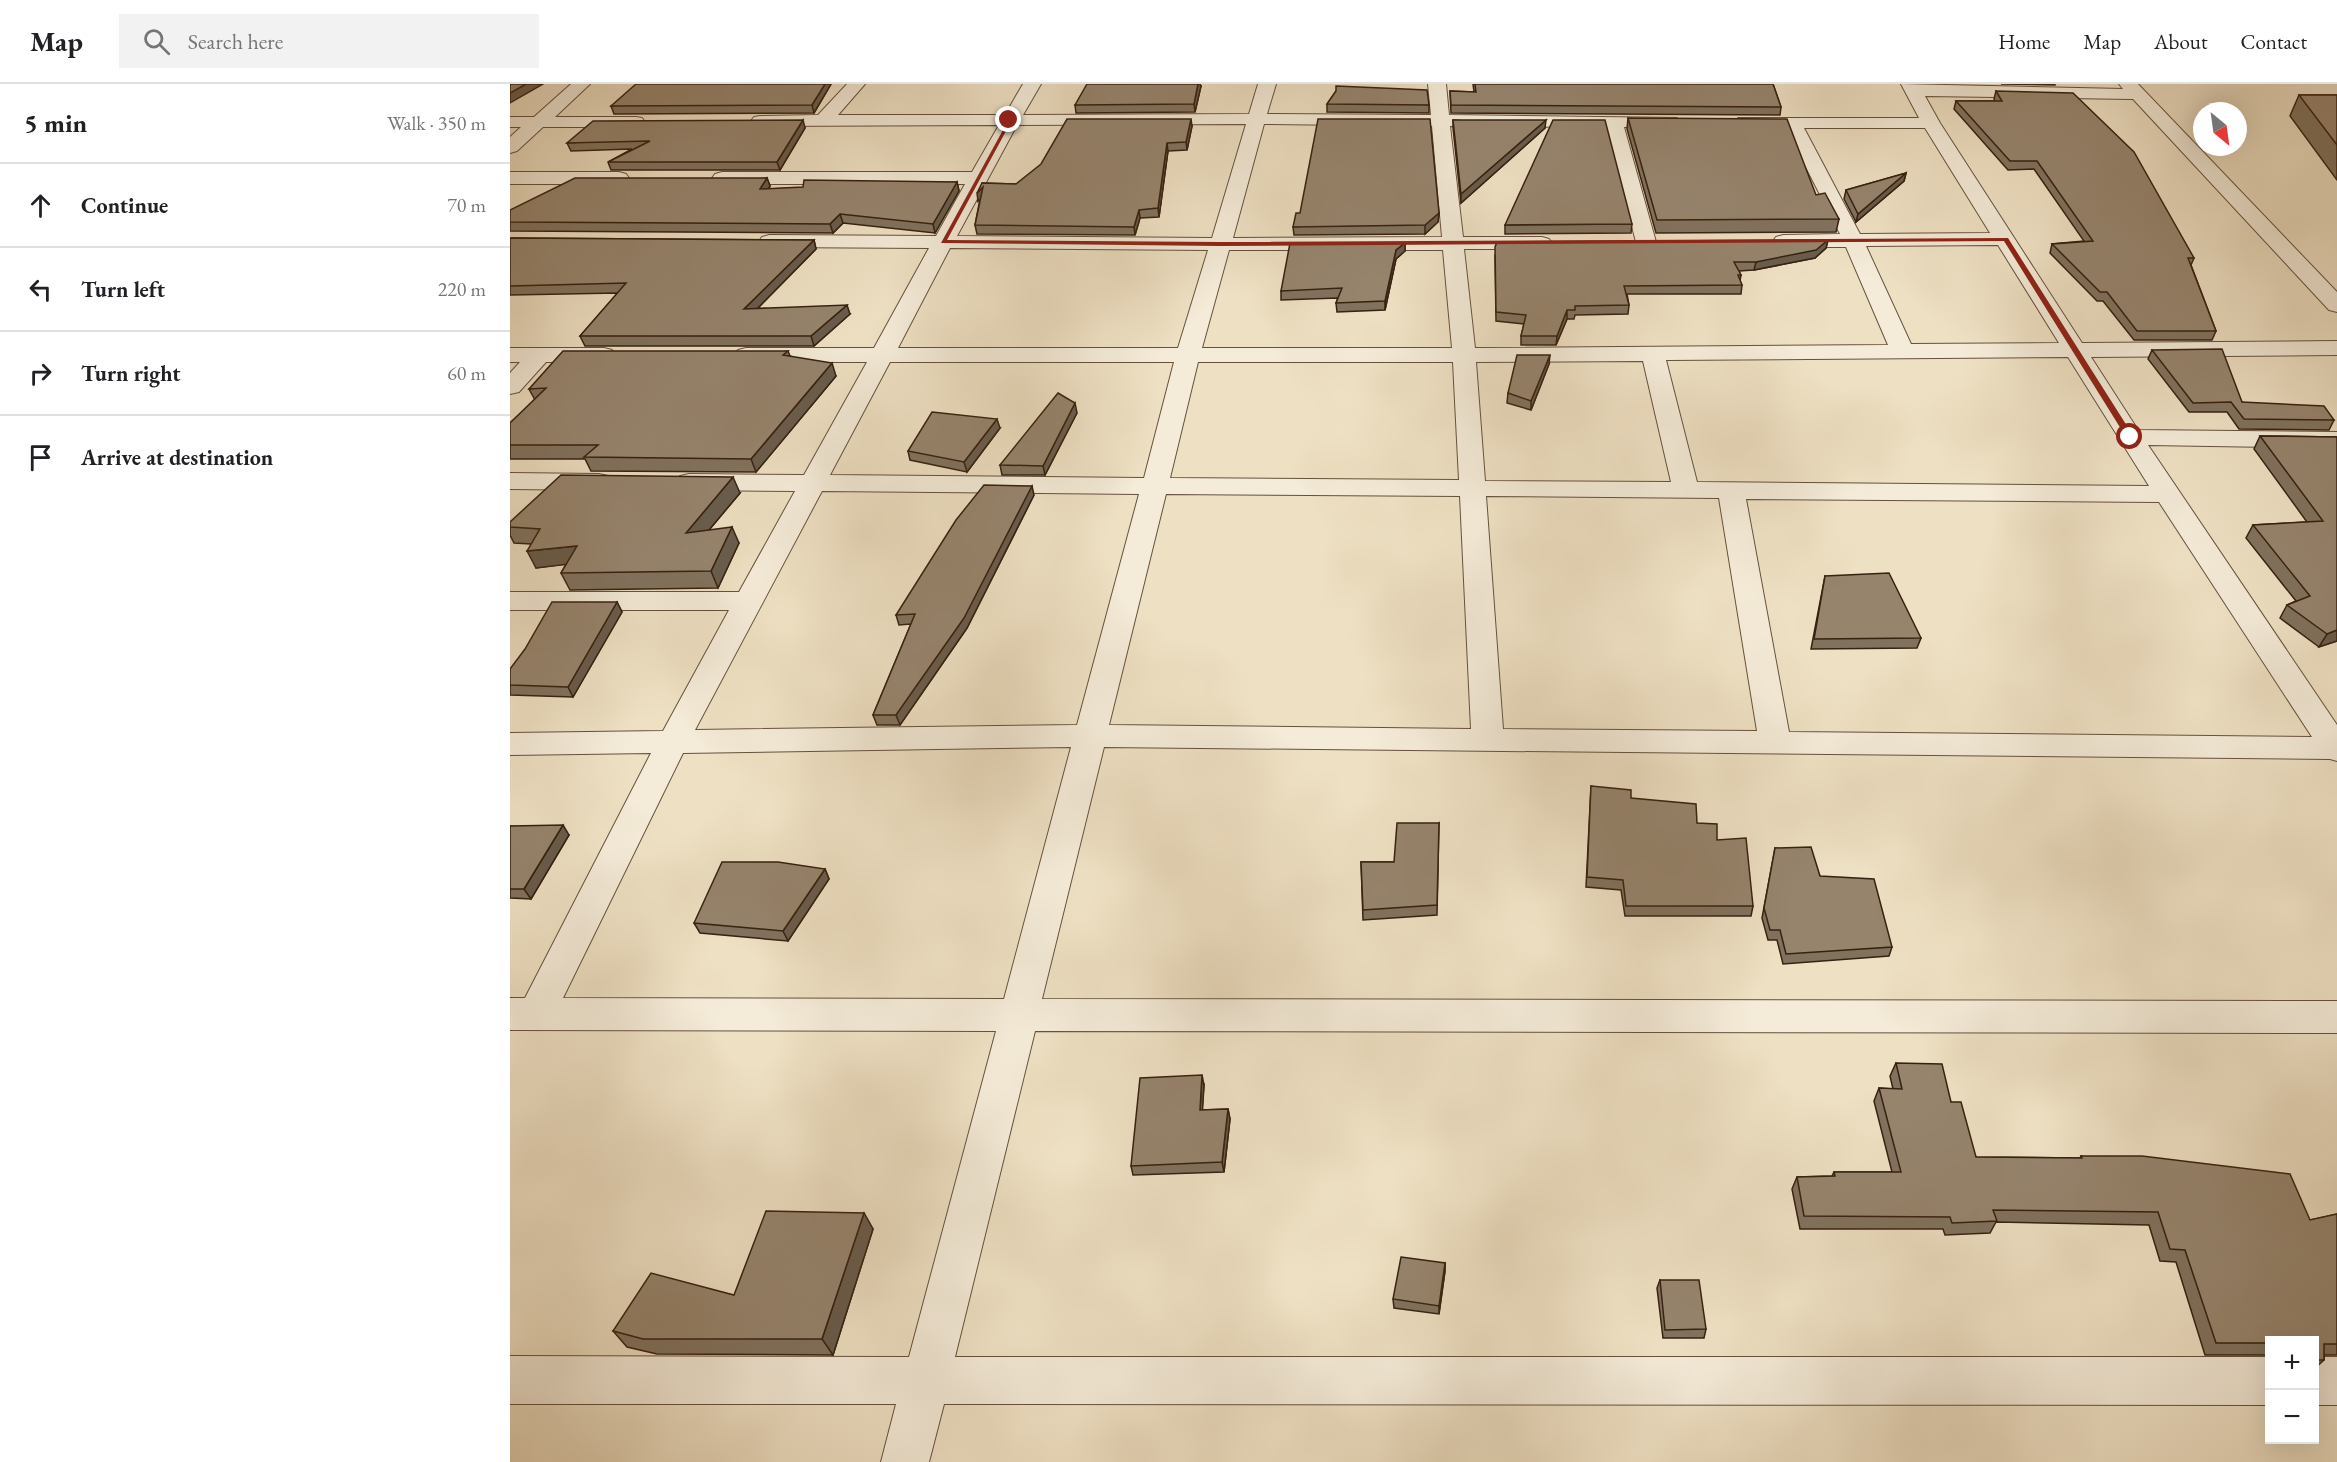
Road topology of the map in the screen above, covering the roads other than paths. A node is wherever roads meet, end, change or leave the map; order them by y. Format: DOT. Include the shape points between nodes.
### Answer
graph roads {
  1 [pos="581,84"];
  2 [pos="856,84"];
  3 [pos="1032,84"];
  4 [pos="1267,84"];
  5 [pos="1437,84"];
  6 [pos="1912,88"];
  7 [pos="2132,89"];
  8 [pos="1257,119"];
  9 [pos="1009,120"];
  10 [pos="740,121"];
  11 [pos="823,121"];
  12 [pos="1441,121"];
  13 [pos="510,122"];
  14 [pos="538,122"];
  15 [pos="657,122"];
  16 [pos="1614,122"];
  17 [pos="1686,122"];
  18 [pos="1721,122"];
  19 [pos="1793,123"];
  20 [pos="1931,123"];
  21 [pos="510,147"];
  22 [pos="510,178"];
  23 [pos="642,178"];
  24 [pos="702,178"];
  25 [pos="978,178"];
  26 [pos="2006,239"];
  27 [pos="744,240"];
  28 [pos="1853,240"];
  29 [pos="1761,241"];
  30 [pos="943,242"];
  31 [pos="1622,242"];
  32 [pos="1646,242"];
  33 [pos="1669,242"];
  34 [pos="1455,243"];
  35 [pos="1562,243"];
  36 [pos="1220,244"];
  37 [pos="2337,305"];
  38 [pos="2337,348"];
  39 [pos="2077,351"];
  40 [pos="1902,352"];
  41 [pos="1653,354"];
  42 [pos="510,355"];
  43 [pos="540,355"];
  44 [pos="622,355"];
  45 [pos="729,355"];
  46 [pos="882,355"];
  47 [pos="1188,355"];
  48 [pos="1464,355"];
  49 [pos="510,387"];
  50 [pos="2130,437"];
  51 [pos="2337,440"];
  52 [pos="510,482"];
  53 [pos="627,482"];
  54 [pos="662,482"];
  55 [pos="814,482"];
  56 [pos="1155,487"];
  57 [pos="1472,488"];
  58 [pos="1686,490"];
  59 [pos="1731,490"];
  60 [pos="2169,494"];
  61 [pos="750,601"];
  62 [pos="510,602"];
  63 [pos="1091,736"];
  64 [pos="1488,739"];
  65 [pos="1775,742"];
  66 [pos="672,743"];
  67 [pos="510,744"];
  68 [pos="2336,749"];
  69 [pos="523,1014"];
  70 [pos="1019,1015"];
  71 [pos="2337,1017"];
  72 [pos="510,1380"];
  73 [pos="2265,1381"];
  74 [pos="2319,1381"];
  75 [pos="2337,1381"];
  76 [pos="926,1382"];
  77 [pos="904,1462"];
  1 -- 14 [label="street"];
  2 -- 11 [label="street"];
  3 -- 9 [label="street"];
  4 -- 8 [label="street"];
  5 -- 12 [label="street"];
  6 -- 7 [label="street"];
  6 -- 20 [label="street"];
  7 -- 37 [label="street"];
  8 -- 9 [label="street"];
  8 -- 12 [label="street"];
  8 -- 36 [label="street"];
  9 -- 11 [label="street"];
  9 -- 25 [label="street"];
  10 -- 11 [label="street"];
  12 -- 16 [label="street"];
  12 -- 34 [label="street"];
  13 -- 14 [label="street"];
  14 -- 15 [label="street"];
  14 -- 21 [label="street"];
  16 -- 17 [label="street"];
  16 -- 32 [label="street"];
  18 -- 19 [label="street"];
  19 -- 20 [label="street"];
  19 -- 28 [label="street"];
  20 -- 26 [label="street"];
  22 -- 23 [label="street"];
  24 -- 25 [label="street"];
  25 -- 30 [label="street"];
  26 -- 28 [label="street"];
  26 -- 39 [label="street"];
  27 -- 30 [label="street"];
  28 -- 29 [label="street"];
  28 -- 40 [label="street"];
  30 -- 36 [label="street"];
  30 -- 46 [label="street"];
  31 -- 32 [label="street"];
  32 -- 33 [label="street"];
  34 -- 35 [label="street"];
  34 -- 36 [label="street"];
  34 -- 48 [label="street"];
  36 -- 47 [label="street"];
  38 -- 39 [label="street"];
  39 -- 40 [label="street"];
  39 -- 50 [label="street"];
  40 -- 41 [label="street"];
  41 -- 48 [label="street"];
  41 -- 58 [label="street"];
  42 -- 43 [label="street"];
  43 -- 44 [label="street"];
  43 -- 49 [label="street"];
  45 -- 46 [label="street"];
  46 -- 47 [label="street"];
  46 -- 55 [label="street"];
  47 -- 48 [label="street"];
  47 -- 56 [label="street"];
  48 -- 57 [label="street"];
  50 -- 51 [label="street"];
  50 -- 60 [label="street"];
  52 -- 53 [label="street"];
  54 -- 55 [label="street"];
  55 -- 56 [label="street"];
  55 -- 61 [label="street"];
  56 -- 57 [label="street"];
  56 -- 63 [label="street"];
  57 -- 58 [label="street"];
  57 -- 64 [label="street"];
  58 -- 59 [label="street"];
  59 -- 60 [label="street"];
  59 -- 65 [label="street"];
  60 -- 68 [label="street"];
  61 -- 62 [label="street"];
  61 -- 66 [label="street"];
  63 -- 64 [label="street"];
  63 -- 66 [label="street"];
  63 -- 70 [label="street"];
  64 -- 65 [label="street"];
  65 -- 68 [label="street"];
  66 -- 67 [label="street"];
  66 -- 69 [label="street"];
  69 -- 70 [label="street"];
  70 -- 71 [label="street"];
  70 -- 76 [label="street"];
  72 -- 76 [label="street"];
  73 -- 76 [label="street"];
  74 -- 75 [label="street"];
  76 -- 77 [label="street"];
}
